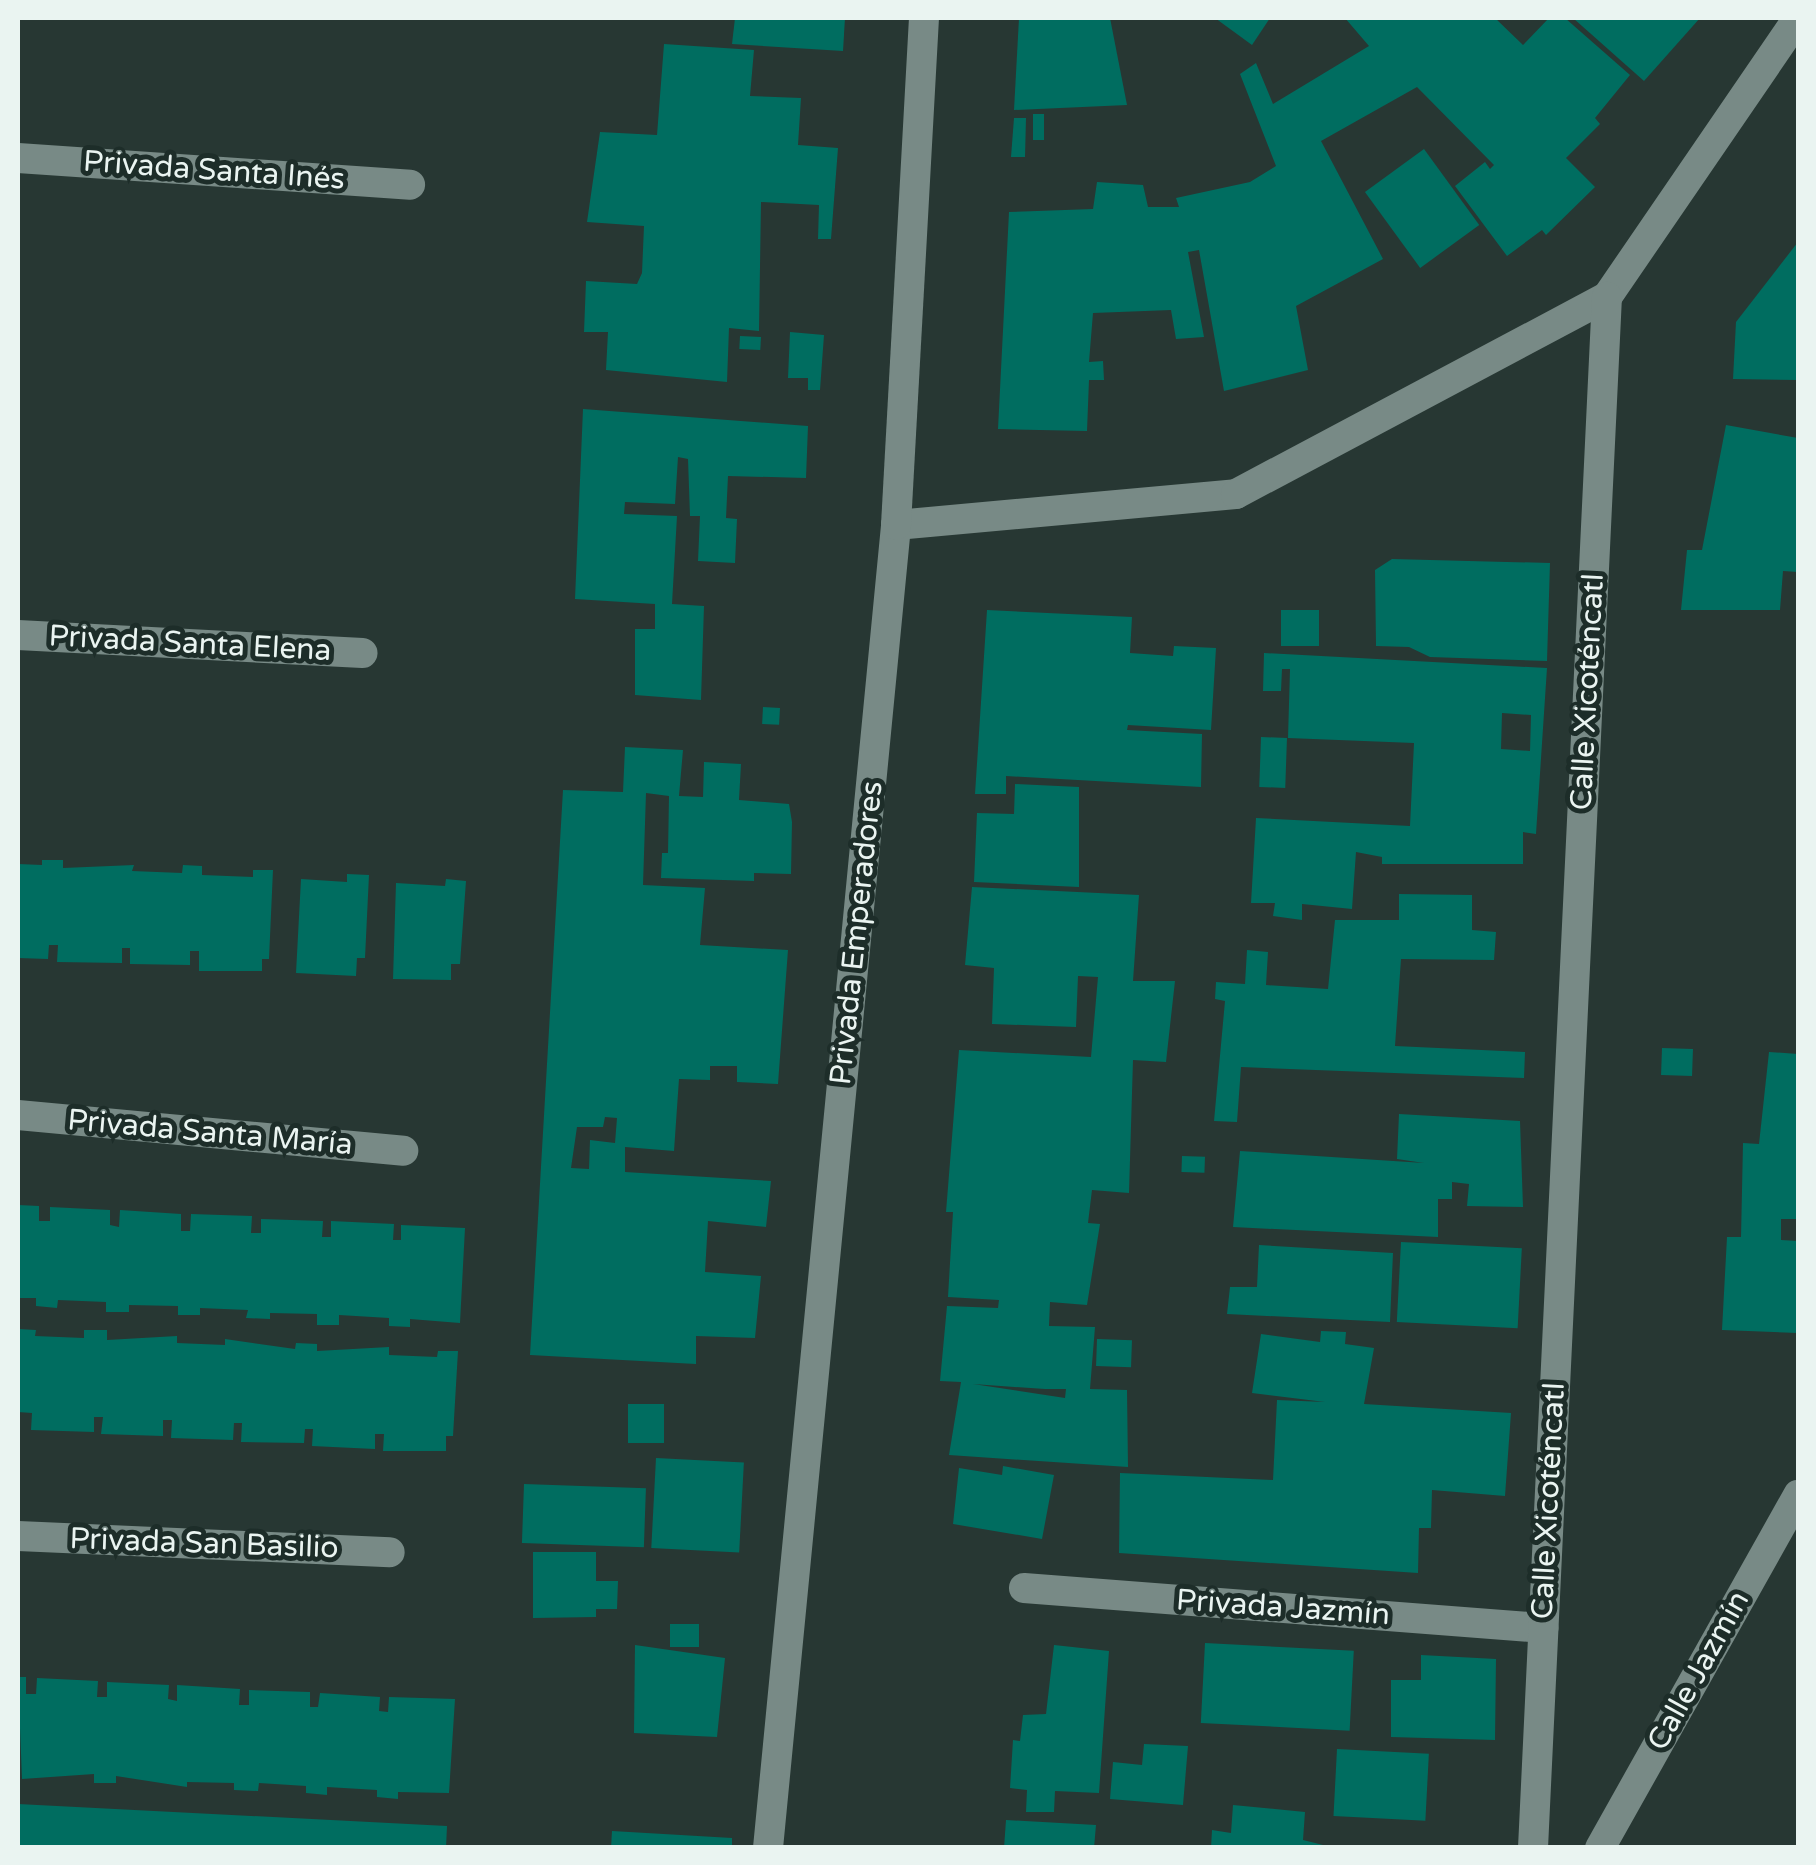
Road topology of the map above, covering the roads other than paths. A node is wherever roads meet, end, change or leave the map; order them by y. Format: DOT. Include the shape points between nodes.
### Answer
graph roads {
  1 [pos="924,18"];
  2 [pos="1798,18"];
  3 [pos="18,158"];
  4 [pos="410,184"];
  5 [pos="1607,297"];
  6 [pos="896,526"];
  7 [pos="18,635"];
  8 [pos="363,653"];
  9 [pos="18,1115"];
  10 [pos="402,1151"];
  11 [pos="1798,1495"];
  12 [pos="18,1536"];
  13 [pos="390,1552"];
  14 [pos="1024,1588"];
  15 [pos="1543,1628"];
  16 [pos="768,1847"];
  17 [pos="1532,1848"];
  18 [pos="1600,1848"];
  1 -- 6 [label="street, Privada Emperadores"];
  2 -- 5 [label="street"];
  3 -- 4 [label="street, Privada Santa Inés"];
  5 -- 6 [label="street" via="1236,494"];
  5 -- 15 [label="street, Calle Xicoténcatl"];
  6 -- 16 [label="street, Privada Emperadores"];
  7 -- 8 [label="street, Privada Santa Elena"];
  9 -- 10 [label="street, Privada Santa María"];
  11 -- 18 [label="street, Calle Jazmín"];
  12 -- 13 [label="street, Privada San Basilio"];
  14 -- 15 [label="street, Privada Jazmín"];
  15 -- 17 [label="street, Calle Xicoténcatl"];
}
